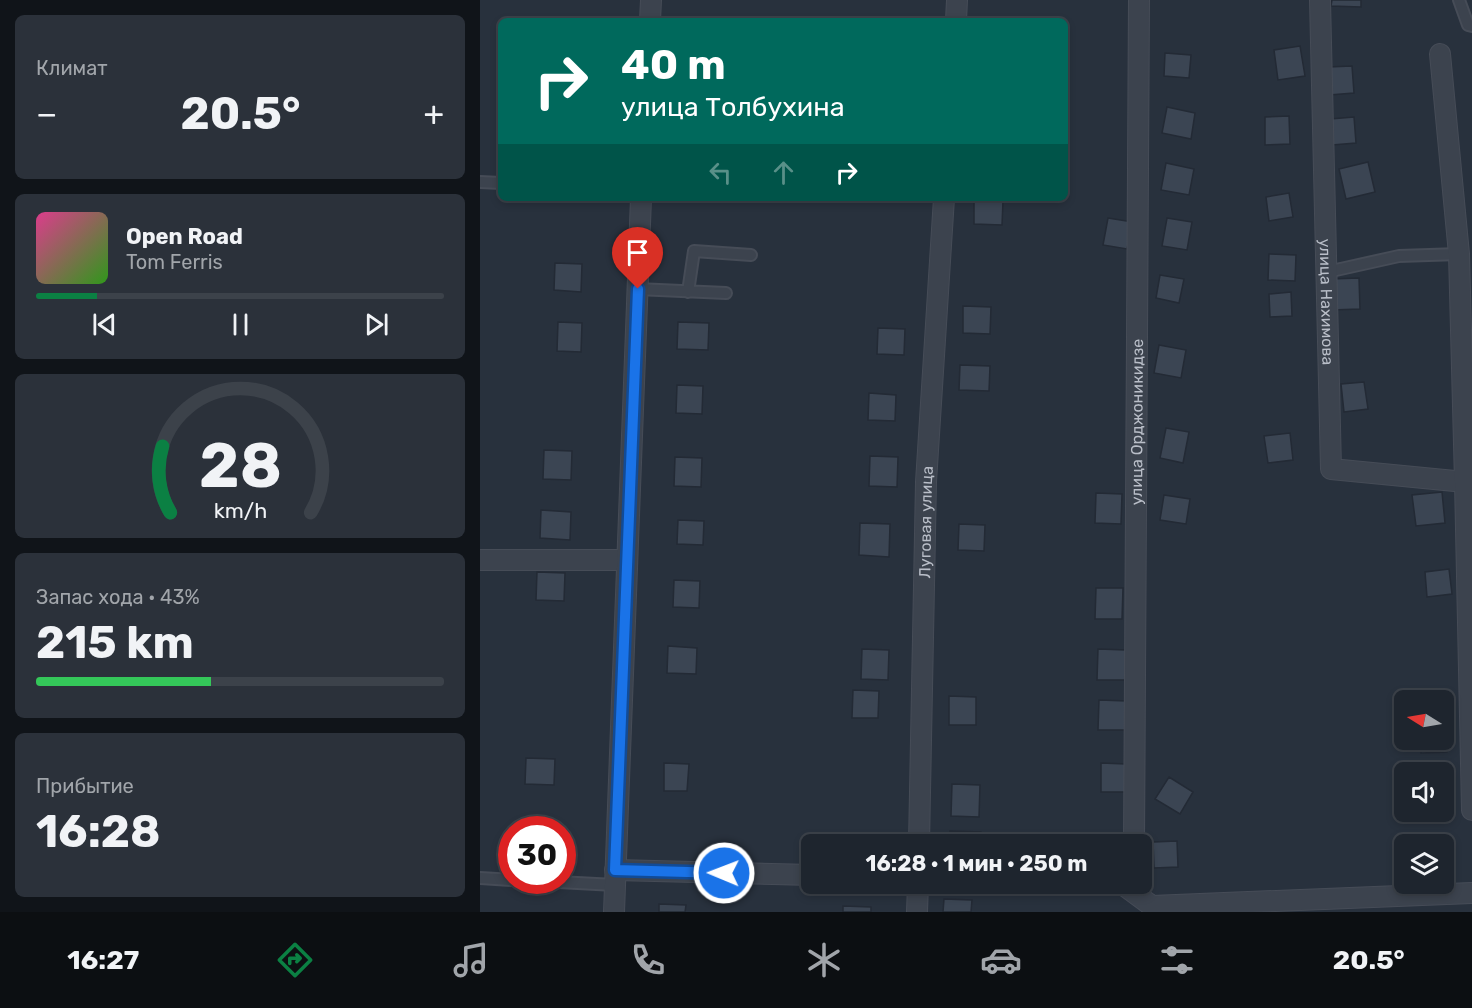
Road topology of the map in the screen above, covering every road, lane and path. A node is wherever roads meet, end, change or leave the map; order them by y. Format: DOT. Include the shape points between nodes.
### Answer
graph roads {
  1 [pos="651,0"];
  2 [pos="957,0"];
  3 [pos="1139,0"];
  4 [pos="1320,0"];
  5 [pos="1459,0"];
  6 [pos="650,18"];
  7 [pos="956,18"];
  8 [pos="1472,26"];
  9 [pos="1440,54"];
  10 [pos="480,182"];
  11 [pos="498,183"];
  12 [pos="641,201"];
  13 [pos="944,201"];
  14 [pos="1459,254"];
  15 [pos="751,255"];
  16 [pos="1327,272"];
  17 [pos="638,289"];
  18 [pos="688,292"];
  19 [pos="726,293"];
  20 [pos="1465,482"];
  21 [pos="480,560"];
  22 [pos="627,560"];
  23 [pos="1472,810"];
  24 [pos="919,834"];
  25 [pos="1134,834"];
  26 [pos="801,875"];
  27 [pos="480,878"];
  28 [pos="615,878"];
  29 [pos="498,879"];
  30 [pos="576,879"];
  31 [pos="1472,893"];
  32 [pos="918,894"];
  33 [pos="1133,894"];
  34 [pos="1360,905"];
  35 [pos="614,912"];
  36 [pos="917,912"];
  1 -- 6 [label="street"];
  2 -- 7 [label="street"];
  3 -- 25 [label="street, улица Орджоникидзе"];
  4 -- 16 [label="street, улица Нахимова"];
  5 -- 8 [label="lane" via="1468,26"];
  9 -- 14 [label="street"];
  10 -- 11 [label="lane"];
  12 -- 17 [label="street"];
  13 -- 24 [label="street, Луговая улица" via="926,482"];
  14 -- 16 [label="lane" via="1399,256"];
  14 -- 20 [label="street"];
  15 -- 18 [label="lane" via="694,251"];
  16 -- 20 [label="street, улица Нахимова" via="1331,469"];
  17 -- 18 [label="lane"];
  17 -- 22 [label="street"];
  18 -- 19 [label="lane"];
  20 -- 23 [label="street"];
  21 -- 22 [label="street"];
  22 -- 28 [label="street"];
  26 -- 28 [label="street"];
  27 -- 29 [label="lane"];
  28 -- 30 [label="lane"];
  28 -- 35 [label="street"];
  31 -- 34 [label="street"];
  32 -- 36 [label="street"];
  33 -- 34 [label="street" via="1152,906"];
}
